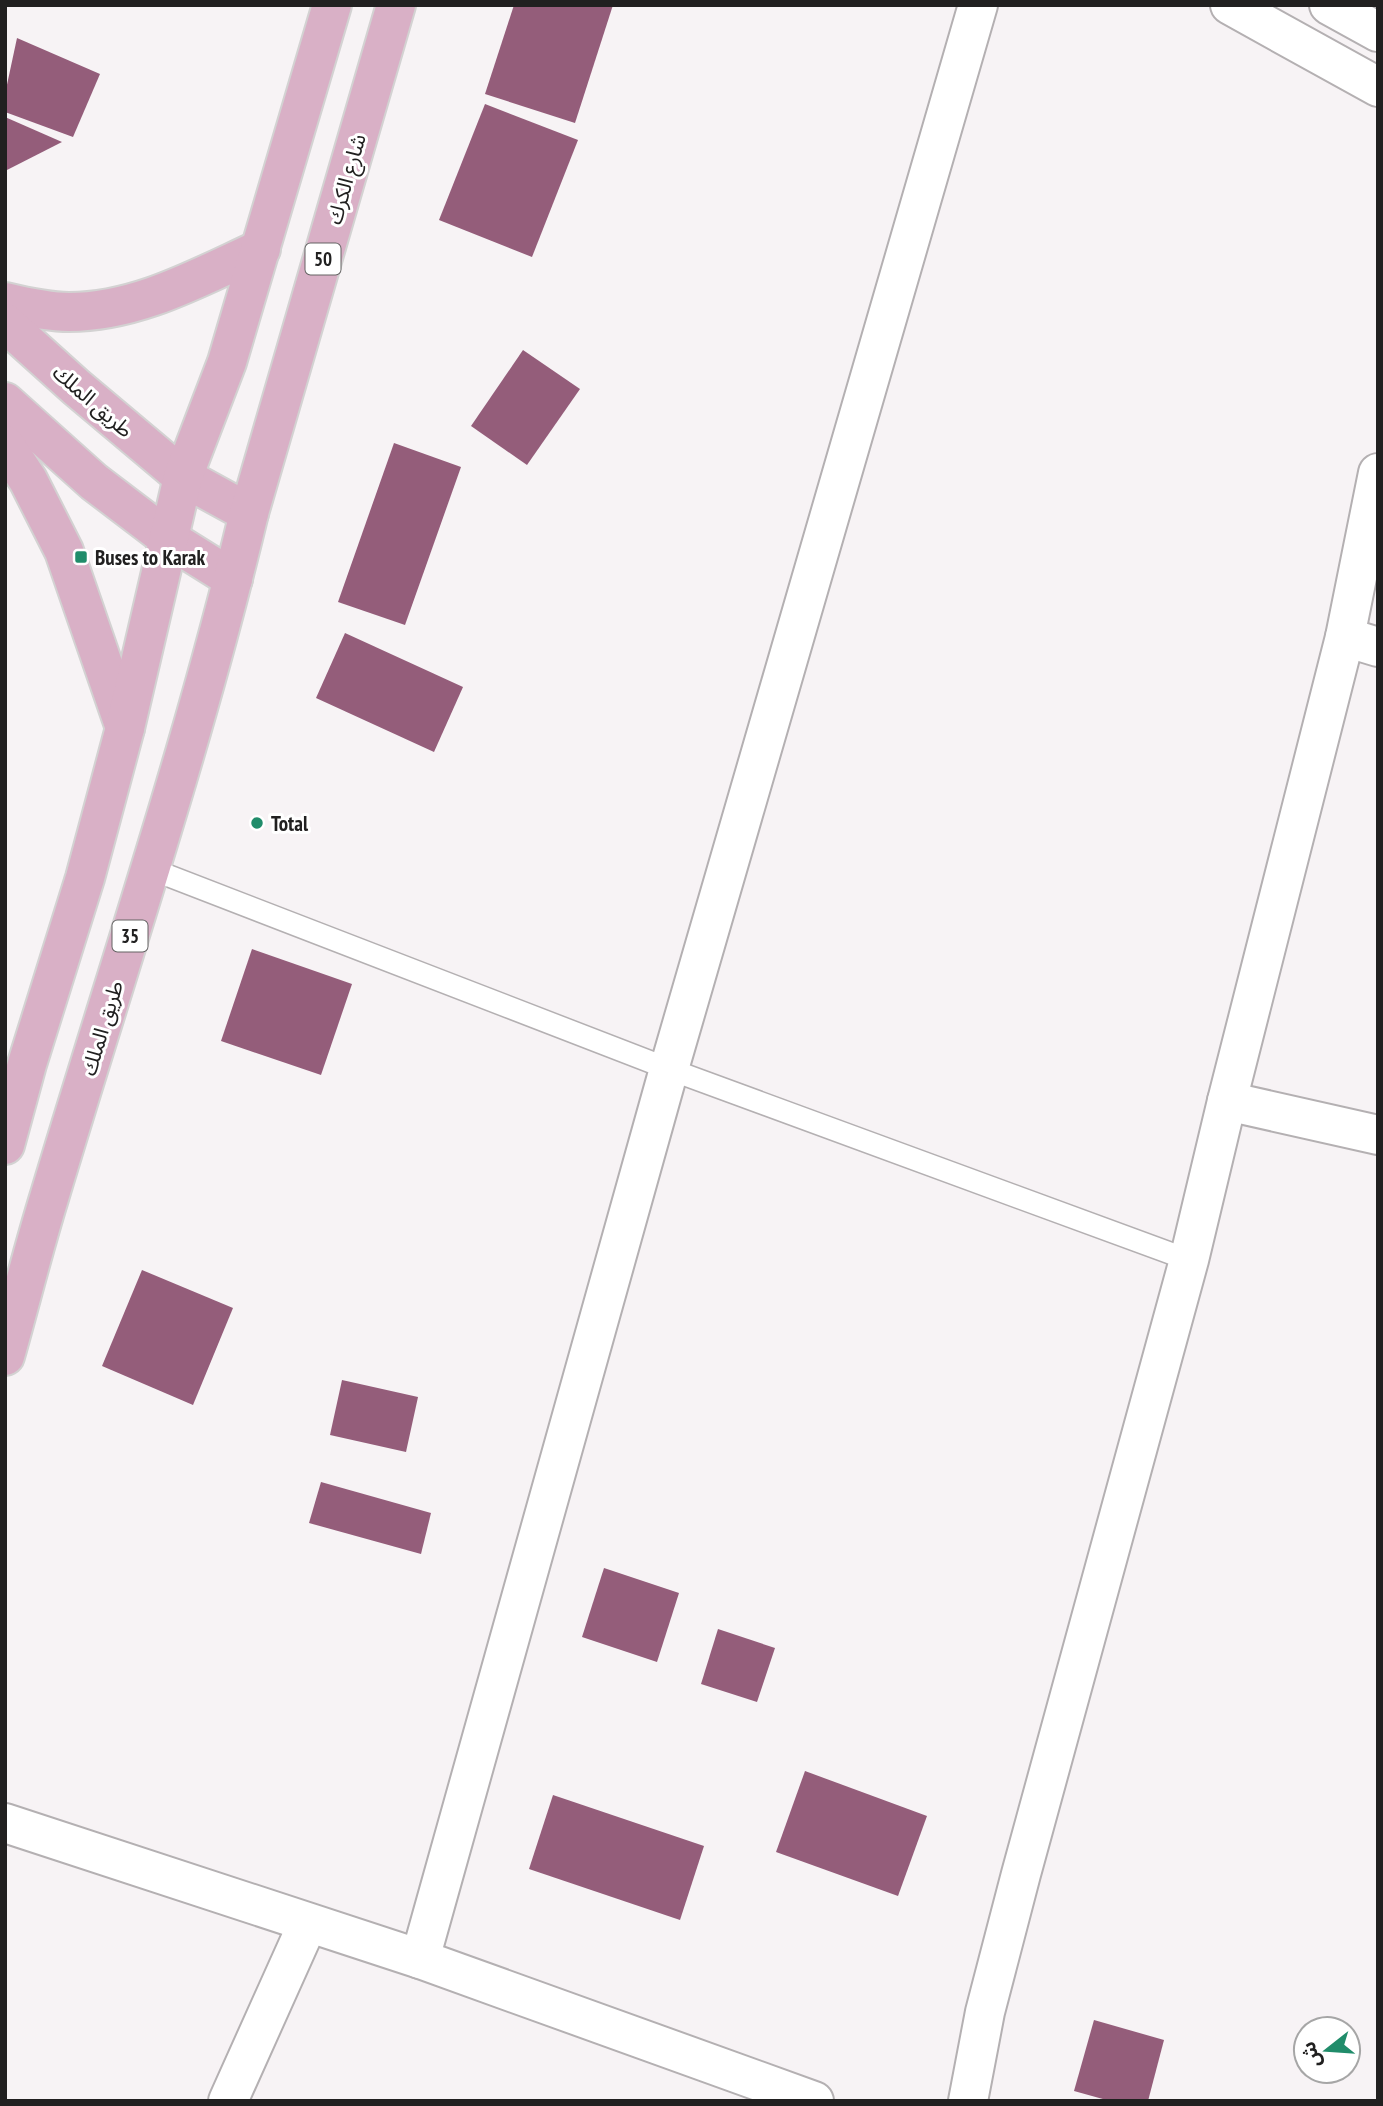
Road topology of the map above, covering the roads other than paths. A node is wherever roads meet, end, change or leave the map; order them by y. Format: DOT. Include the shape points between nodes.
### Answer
graph roads {
  1 [pos="332,5"];
  2 [pos="396,5"];
  3 [pos="978,5"];
  4 [pos="1230,5"];
  5 [pos="1329,5"];
  6 [pos="1378,32"];
  7 [pos="1378,87"];
  8 [pos="261,249"];
  9 [pos="5,302"];
  10 [pos="5,323"];
  11 [pos="5,402"];
  12 [pos="5,445"];
  13 [pos="1378,473"];
  14 [pos="183,477"];
  15 [pos="248,513"];
  16 [pos="169,540"];
  17 [pos="233,579"];
  18 [pos="1362,642"];
  19 [pos="125,728"];
  20 [pos="151,869"];
  21 [pos="16,1060"];
  22 [pos="668,1069"];
  23 [pos="1227,1101"];
  24 [pos="1378,1135"];
  25 [pos="5,1145"];
  26 [pos="1189,1260"];
  27 [pos="5,1356"];
  28 [pos="5,1823"];
  29 [pos="308,1923"];
  30 [pos="420,1959"];
  31 [pos="228,2101"];
  32 [pos="814,2101"];
  33 [pos="968,2101"];
  1 -- 8 [label="main road"];
  2 -- 15 [label="main road, شارع الكرك / 50"];
  3 -- 22 [label="street"];
  4 -- 7 [label="street"];
  5 -- 6 [label="street"];
  8 -- 9 [label="main road" via="162,294 119,307 68,312"];
  8 -- 14 [label="main road" via="227,362"];
  10 -- 14 [label="main road, طريق الملك"];
  11 -- 16 [label="main road" via="94,482"];
  12 -- 19 [label="main road" via="64,551"];
  13 -- 18 [label="street"];
  14 -- 15 [label="main road, طريق الملك"];
  14 -- 16 [label="main road"];
  15 -- 17 [label="main road, طريق الملك / 35"];
  16 -- 17 [label="main road"];
  16 -- 19 [label="main road"];
  17 -- 20 [label="main road, طريق الملك / 35"];
  18 -- 23 [label="street"];
  19 -- 21 [label="main road" via="85,878"];
  20 -- 22 [label="lane"];
  20 -- 27 [label="main road, طريق الملك / 35" via="48,1200"];
  21 -- 25 [label="main road"];
  22 -- 26 [label="lane"];
  22 -- 30 [label="street"];
  23 -- 24 [label="street"];
  23 -- 26 [label="street"];
  26 -- 33 [label="street" via="1018,1886 985,2012"];
  28 -- 29 [label="street"];
  29 -- 30 [label="street"];
  29 -- 31 [label="street"];
  30 -- 32 [label="street"];
}
